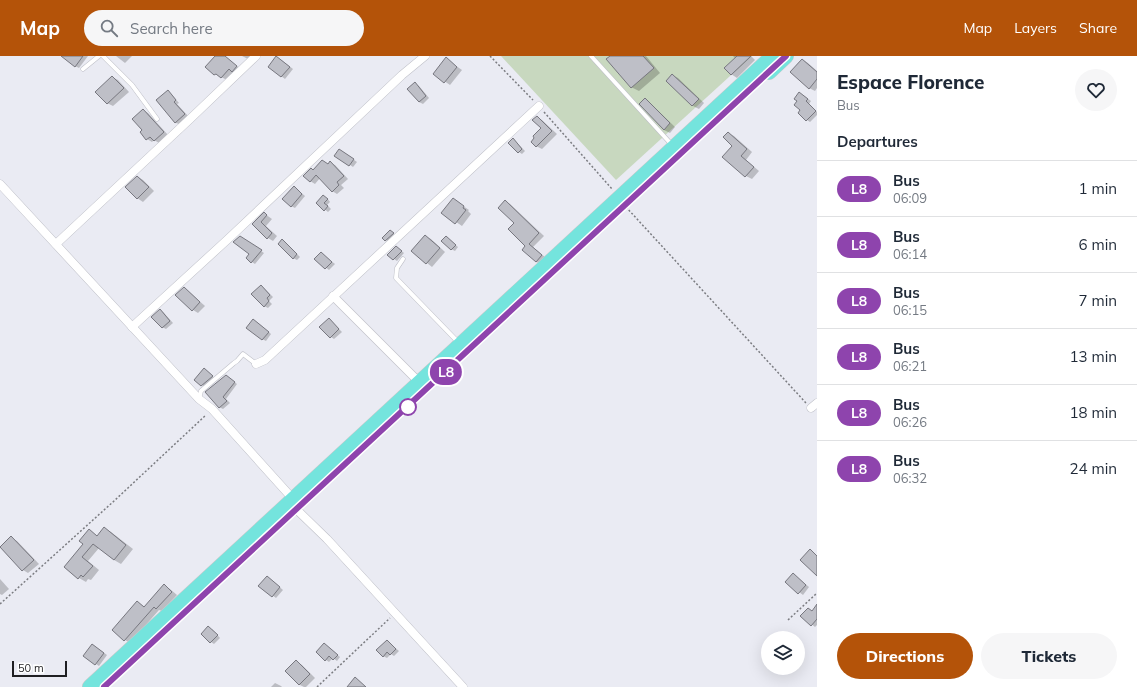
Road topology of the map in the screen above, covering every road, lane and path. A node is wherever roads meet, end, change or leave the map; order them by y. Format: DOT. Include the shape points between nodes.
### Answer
graph roads {
  1 [pos="99,56"];
  2 [pos="103,56"];
  3 [pos="256,56"];
  4 [pos="425,56"];
  5 [pos="490,56"];
  6 [pos="591,56"];
  7 [pos="773,56"];
  8 [pos="786,56"];
  9 [pos="84,69"];
  10 [pos="539,106"];
  11 [pos="157,119"];
  12 [pos="674,147"];
  13 [pos="0,184"];
  14 [pos="622,202"];
  15 [pos="56,244"];
  16 [pos="403,259"];
  17 [pos="333,296"];
  18 [pos="132,327"];
  19 [pos="461,345"];
  20 [pos="256,364"];
  21 [pos="420,383"];
  22 [pos="199,400"];
  23 [pos="814,406"];
  24 [pos="212,409"];
  25 [pos="295,504"];
  26 [pos="817,593"];
  27 [pos="0,604"];
  28 [pos="395,613"];
  29 [pos="788,620"];
  30 [pos="90,687"];
  31 [pos="104,687"];
  32 [pos="317,687"];
  33 [pos="463,687"];
  1 -- 9 [label="lane"];
  2 -- 11 [label="lane" via="132,85"];
  3 -- 15 [label="street"];
  4 -- 18 [label="street"];
  5 -- 10 [label="path"];
  6 -- 12 [label="lane"];
  7 -- 12 [label="highway"];
  8 -- 14 [label="highway"];
  10 -- 14 [label="path"];
  10 -- 17 [label="street"];
  12 -- 14 [label="highway"];
  13 -- 15 [label="street"];
  14 -- 19 [label="highway"];
  14 -- 23 [label="path"];
  14 -- 25 [label="highway" via="378,435"];
  15 -- 18 [label="street"];
  16 -- 19 [label="lane" via="397,268 396,278"];
  17 -- 20 [label="street" via="265,360"];
  17 -- 21 [label="street"];
  18 -- 22 [label="street"];
  19 -- 21 [label="highway"];
  20 -- 22 [label="lane" via="243,354 201,391"];
  21 -- 25 [label="highway"];
  22 -- 24 [label="street"];
  24 -- 25 [label="street"];
  24 -- 27 [label="path"];
  25 -- 28 [label="street"];
  25 -- 30 [label="highway"];
  25 -- 31 [label="highway"];
  26 -- 29 [label="path"];
  28 -- 32 [label="path"];
  28 -- 33 [label="street"];
}
